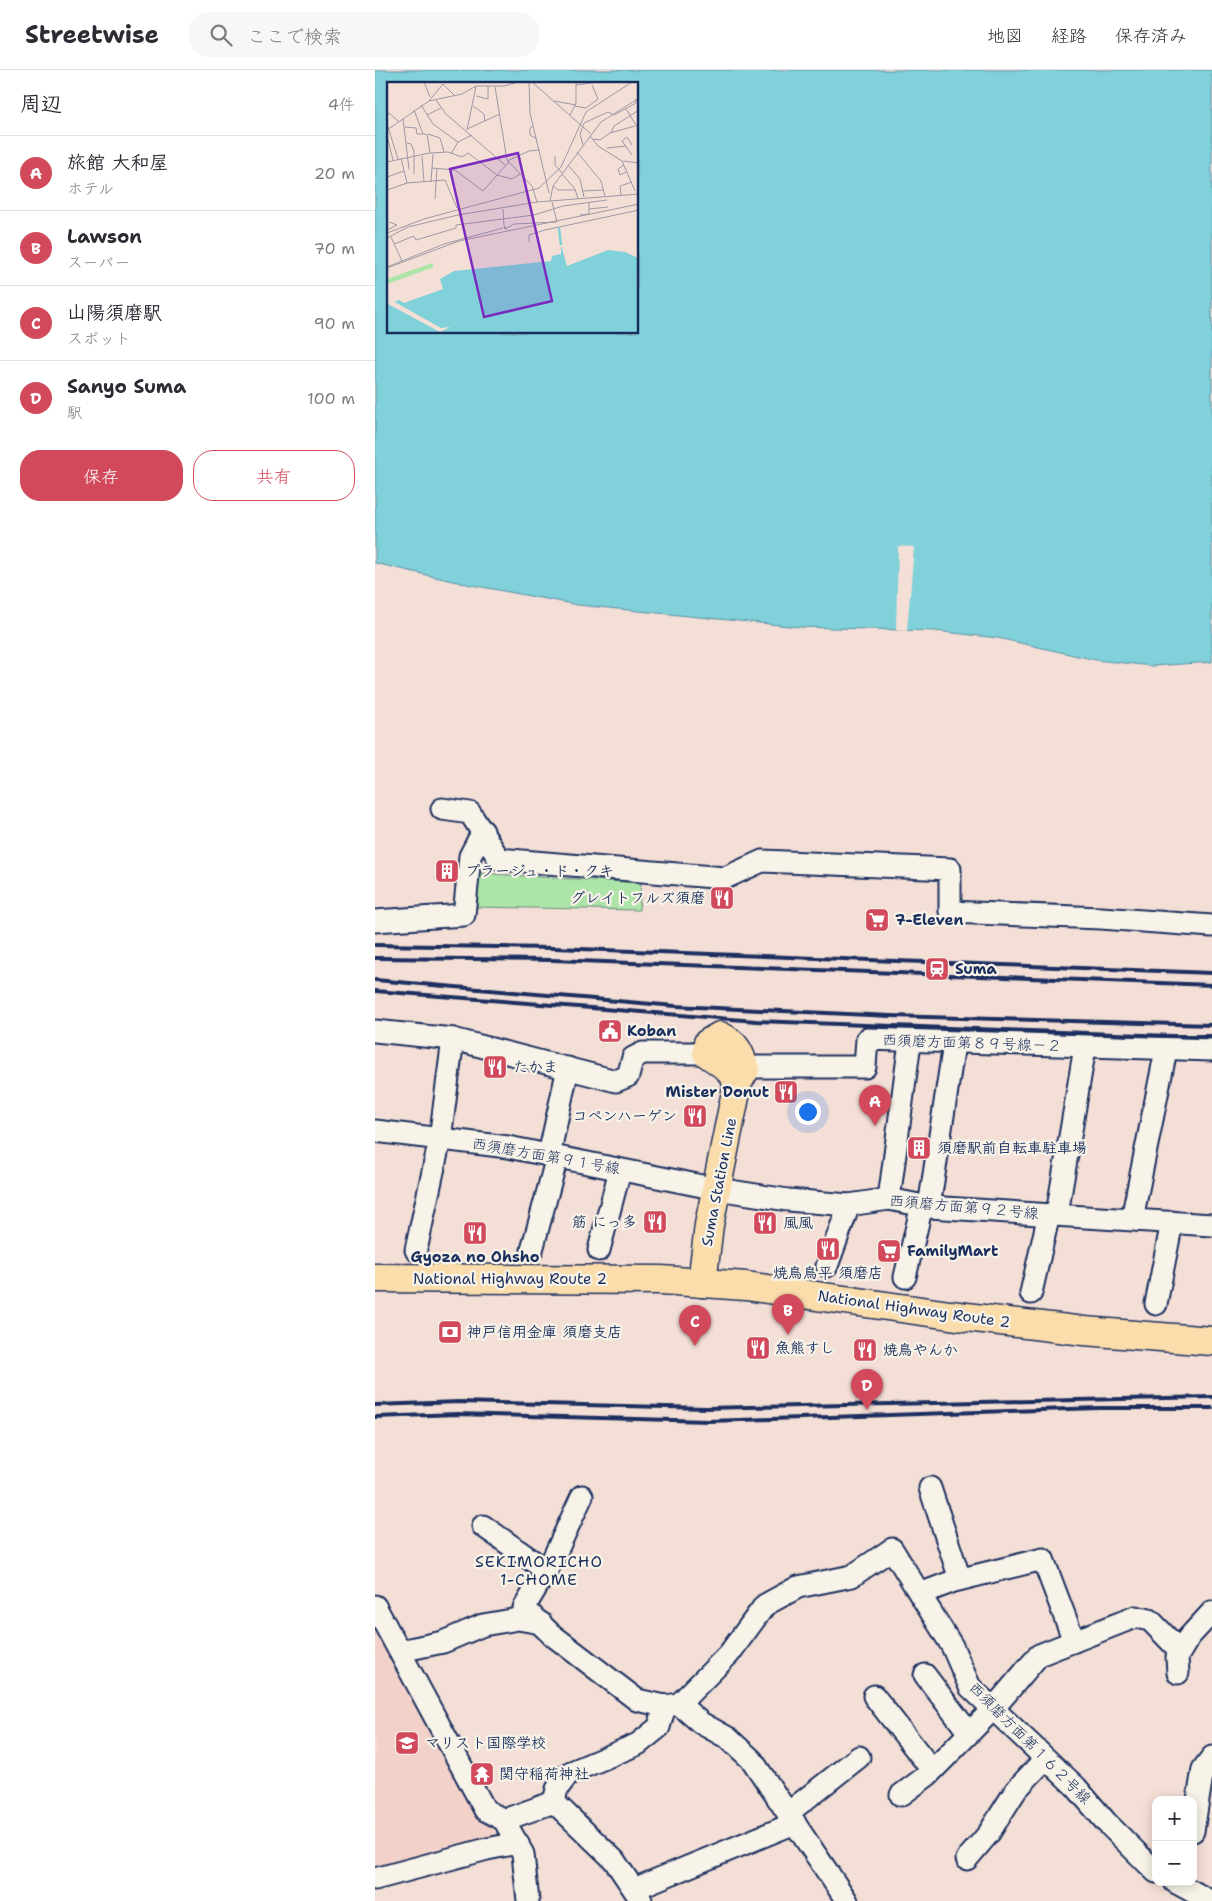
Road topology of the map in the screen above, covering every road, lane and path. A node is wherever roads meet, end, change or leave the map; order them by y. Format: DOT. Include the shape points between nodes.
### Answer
graph roads {
  1 [pos="442,809"];
  2 [pos="483,831"];
  3 [pos="375,921"];
  4 [pos="1212,926"];
  5 [pos="375,1031"];
  6 [pos="453,1039"];
  7 [pos="910,1042"];
  8 [pos="954,1044"];
  9 [pos="1085,1046"];
  10 [pos="1167,1050"];
  11 [pos="1212,1050"];
  12 [pos="707,1053"];
  13 [pos="568,1068"];
  14 [pos="747,1074"];
  15 [pos="375,1131"];
  16 [pos="440,1139"];
  17 [pos="553,1156"];
  18 [pos="620,1170"];
  19 [pos="717,1189"];
  20 [pos="889,1199"];
  21 [pos="849,1205"];
  22 [pos="926,1206"];
  23 [pos="1053,1214"];
  24 [pos="1132,1219"];
  25 [pos="1172,1222"];
  26 [pos="1212,1225"];
  27 [pos="415,1250"];
  28 [pos="532,1250"];
  29 [pos="599,1250"];
  30 [pos="827,1266"];
  31 [pos="905,1277"];
  32 [pos="375,1278"];
  33 [pos="702,1283"];
  34 [pos="1031,1293"];
  35 [pos="1156,1304"];
  36 [pos="1212,1341"];
  37 [pos="929,1488"];
  38 [pos="581,1496"];
  39 [pos="483,1526"];
  40 [pos="547,1570"];
  41 [pos="959,1579"];
  42 [pos="920,1594"];
  43 [pos="375,1606"];
  44 [pos="1212,1612"];
  45 [pos="541,1624"];
  46 [pos="1074,1641"];
  47 [pos="400,1651"];
  48 [pos="1181,1651"];
  49 [pos="1177,1674"];
  50 [pos="925,1675"];
  51 [pos="873,1696"];
  52 [pos="672,1705"];
  53 [pos="993,1709"];
  54 [pos="969,1733"];
  55 [pos="859,1757"];
  56 [pos="1212,1757"];
  57 [pos="1045,1759"];
  58 [pos="932,1770"];
  59 [pos="901,1795"];
  60 [pos="554,1802"];
  61 [pos="1197,1806"];
  62 [pos="792,1818"];
  63 [pos="504,1820"];
  64 [pos="518,1843"];
  65 [pos="967,1859"];
  66 [pos="1152,1868"];
  67 [pos="375,1879"];
  68 [pos="1184,1888"];
  69 [pos="637,1895"];
  70 [pos="528,1901"];
  71 [pos="847,1901"];
  72 [pos="1210,1901"];
  1 -- 2 [label="street" via="470,813"];
  2 -- 3 [label="street" via="469,856 464,914"];
  2 -- 4 [label="street" via="499,859 725,878 762,861 950,869 950,912"];
  5 -- 6 [label="street"];
  6 -- 13 [label="street"];
  6 -- 16 [label="street"];
  7 -- 8 [label="street, 西須磨方面第８９号線－２"];
  7 -- 14 [label="street, 西須磨方面第８９号線－２" via="867,1040 865,1067"];
  7 -- 20 [label="street"];
  8 -- 9 [label="street, 西須磨方面第８９号線－２"];
  8 -- 22 [label="street"];
  9 -- 10 [label="street, 西須磨方面第８９号線－２"];
  9 -- 23 [label="street"];
  10 -- 11 [label="street, 西須磨方面第８９号線－２"];
  10 -- 24 [label="street"];
  12 -- 13 [label="street" via="643,1053 633,1058 628,1076 616,1081"];
  12 -- 14 [label="main road, Suma Station Line" via="708,1043 720,1036 733,1042"];
  13 -- 17 [label="street"];
  14 -- 19 [label="main road, Suma Station Line"];
  15 -- 16 [label="street, 西須磨方面第９１号線"];
  16 -- 17 [label="street, 西須磨方面第９１号線"];
  16 -- 27 [label="street"];
  17 -- 18 [label="street, 西須磨方面第９１号線"];
  17 -- 28 [label="street"];
  18 -- 19 [label="street, 西須磨方面第９１号線"];
  18 -- 29 [label="street"];
  19 -- 21 [label="street, 西須磨方面第９２号線"];
  19 -- 33 [label="main road, Suma Station Line"];
  20 -- 21 [label="street, 西須磨方面第９２号線"];
  20 -- 22 [label="street, 西須磨方面第９２号線"];
  21 -- 30 [label="street"];
  22 -- 23 [label="street, 西須磨方面第９２号線"];
  22 -- 31 [label="street"];
  23 -- 24 [label="street, 西須磨方面第９２号線"];
  23 -- 34 [label="street"];
  24 -- 25 [label="street, 西須磨方面第９２号線"];
  25 -- 26 [label="street, 西須磨方面第９２号線"];
  25 -- 35 [label="street"];
  32 -- 33 [label="main road, National Highway Route 2"];
  33 -- 36 [label="main road, National Highway Route 2" via="746,1286 1084,1331"];
  37 -- 41 [label="street"];
  38 -- 40 [label="street"];
  39 -- 40 [label="street"];
  40 -- 45 [label="street" via="524,1608"];
  41 -- 42 [label="street"];
  41 -- 46 [label="street" via="1043,1559"];
  42 -- 52 [label="street, 西須磨方面第１６２号線" via="892,1549 852,1576 798,1587 765,1605 729,1654"];
  42 -- 53 [label="street, 西須磨方面第１６２号線" via="952,1646 971,1687"];
  43 -- 47 [label="street"];
  44 -- 48 [label="street"];
  45 -- 47 [label="street" via="518,1618 483,1625 443,1642"];
  45 -- 52 [label="street" via="637,1700"];
  46 -- 48 [label="street" via="1135,1617 1150,1620"];
  46 -- 53 [label="street" via="1039,1655"];
  47 -- 63 [label="street" via="485,1810"];
  48 -- 49 [label="street" via="1177,1656"];
  50 -- 54 [label="street"];
  51 -- 58 [label="street"];
  52 -- 60 [label="street" via="659,1727 638,1744 569,1773 557,1789"];
  52 -- 62 [label="street" via="728,1738 753,1760"];
  53 -- 54 [label="street"];
  53 -- 57 [label="street, 西須磨方面第１６２号線"];
  54 -- 58 [label="street"];
  55 -- 62 [label="street"];
  56 -- 61 [label="street" via="1203,1769"];
  57 -- 65 [label="street" via="1016,1790 989,1833"];
  57 -- 66 [label="street, 西須磨方面第１６２号線" via="1076,1787"];
  58 -- 59 [label="street"];
  60 -- 63 [label="street"];
  60 -- 69 [label="street" via="614,1860"];
  62 -- 69 [label="street"];
  62 -- 71 [label="street"];
  63 -- 64 [label="street"];
  64 -- 67 [label="street"];
  64 -- 70 [label="street" via="523,1854"];
  68 -- 72 [label="street"];
}
